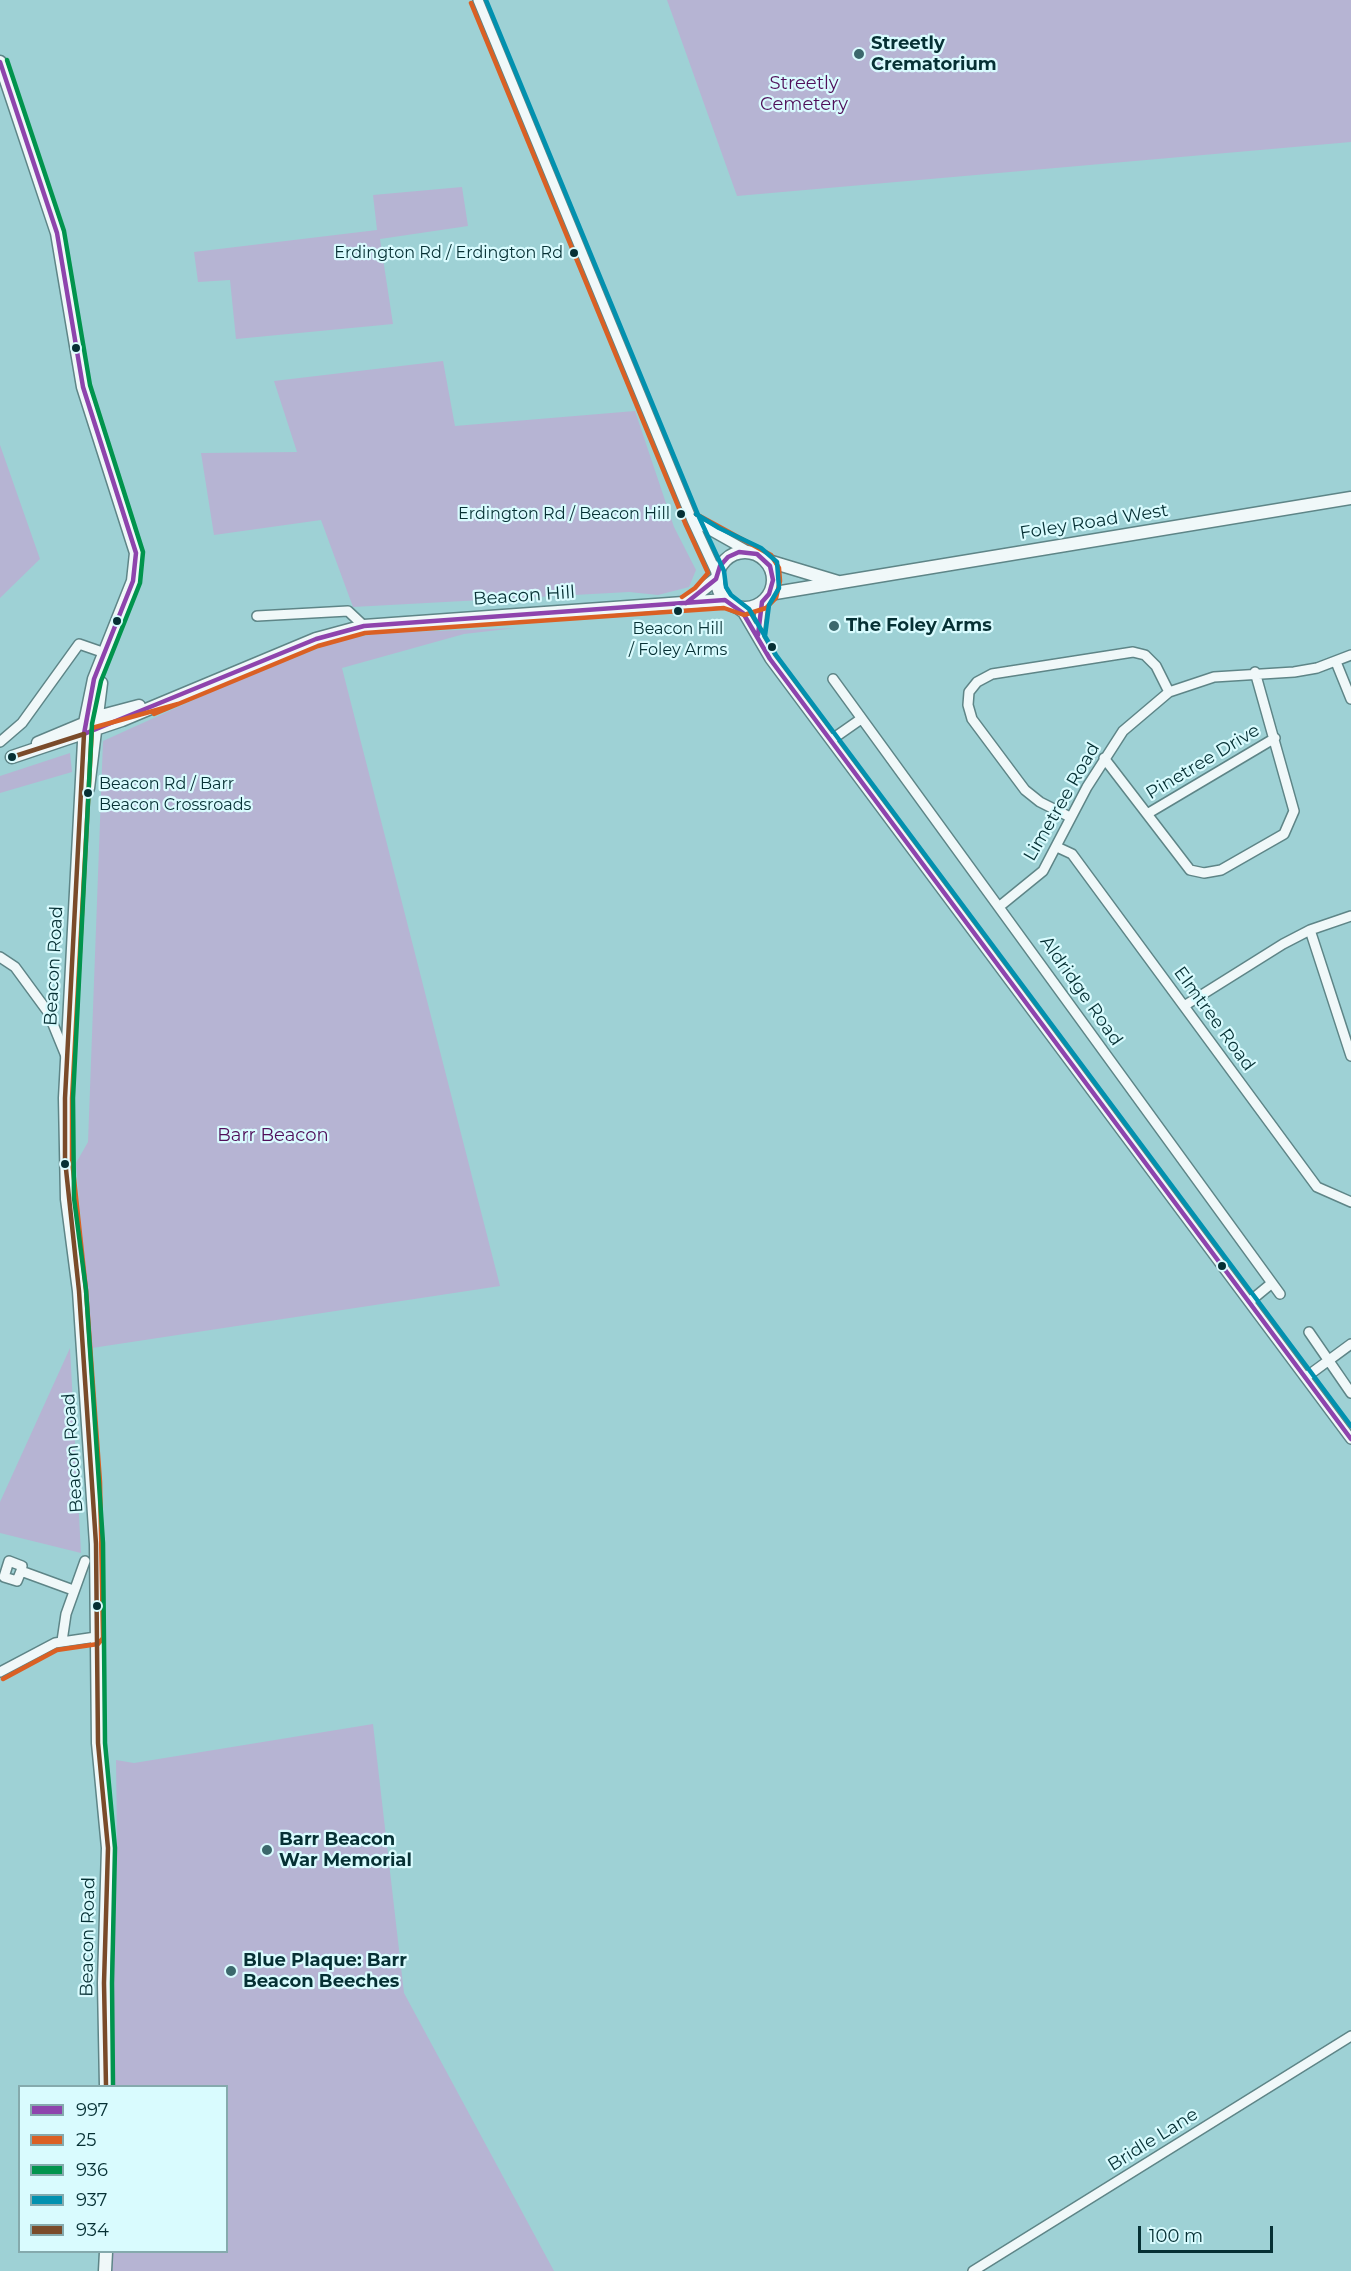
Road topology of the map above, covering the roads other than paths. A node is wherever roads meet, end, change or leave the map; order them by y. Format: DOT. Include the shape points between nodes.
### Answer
graph roads {
  1 [pos="478,0"];
  2 [pos="0,62"];
  3 [pos="1351,498"];
  4 [pos="692,520"];
  5 [pos="749,552"];
  6 [pos="765,560"];
  7 [pos="716,576"];
  8 [pos="842,583"];
  9 [pos="765,598"];
  10 [pos="729,602"];
  11 [pos="686,603"];
  12 [pos="257,616"];
  13 [pos="364,626"];
  14 [pos="758,635"];
  15 [pos="105,653"];
  16 [pos="1351,655"];
  17 [pos="1336,662"];
  18 [pos="1255,672"];
  19 [pos="832,679"];
  20 [pos="1169,693"];
  21 [pos="1351,699"];
  22 [pos="861,719"];
  23 [pos="90,726"];
  24 [pos="1275,738"];
  25 [pos="831,740"];
  26 [pos="0,742"];
  27 [pos="1104,758"];
  28 [pos="6,760"];
  29 [pos="1147,814"];
  30 [pos="1070,817"];
  31 [pos="1057,848"];
  32 [pos="1000,906"];
  33 [pos="1351,916"];
  34 [pos="1310,930"];
  35 [pos="0,957"];
  36 [pos="1184,1006"];
  37 [pos="1351,1056"];
  38 [pos="67,1059"];
  39 [pos="1351,1202"];
  40 [pos="1272,1283"];
  41 [pos="1280,1294"];
  42 [pos="1249,1302"];
  43 [pos="1309,1332"];
  44 [pos="1351,1344"];
  45 [pos="1329,1359"];
  46 [pos="1305,1377"];
  47 [pos="1351,1392"];
  48 [pos="1351,1439"];
  49 [pos="85,1561"];
  50 [pos="21,1571"];
  51 [pos="73,1590"];
  52 [pos="96,1637"];
  53 [pos="62,1641"];
  54 [pos="0,1672"];
  55 [pos="1351,2036"];
  56 [pos="106,2085"];
  57 [pos="106,2253"];
  58 [pos="105,2271"];
  59 [pos="973,2271"];
  1 -- 4 [label="street"];
  2 -- 15 [label="main road, Beacon Road" via="57,232 84,387 136,553 134,581"];
  3 -- 8 [label="main road, Foley Road West"];
  4 -- 5 [label="street"];
  4 -- 7 [label="street"];
  5 -- 6 [label="main road"];
  5 -- 7 [label="main road" via="728,557"];
  6 -- 8 [label="main road, Foley Road West"];
  6 -- 9 [label="main road" via="773,580"];
  7 -- 10 [label="main road"];
  7 -- 11 [label="main road"];
  8 -- 9 [label="main road, Foley Road West"];
  9 -- 10 [label="main road" via="744,608"];
  9 -- 14 [label="street"];
  10 -- 11 [label="main road, Beacon Hill"];
  10 -- 14 [label="street" via="743,613"];
  11 -- 13 [label="main road, Beacon Hill"];
  12 -- 13 [label="street" via="348,611"];
  13 -- 23 [label="main road, Beacon Hill" via="316,639 176,697"];
  14 -- 25 [label="street" via="770,659"];
  15 -- 23 [label="main road, Beacon Road" via="94,679"];
  15 -- 26 [label="street" via="79,644 22,723"];
  16 -- 17 [label="street, Limetree Road"];
  17 -- 18 [label="street, Limetree Road" via="1294,672"];
  17 -- 21 [label="street"];
  18 -- 20 [label="street, Limetree Road" via="1214,677"];
  18 -- 24 [label="street"];
  19 -- 22 [label="street, Aldridge Road"];
  20 -- 27 [label="street, Limetree Road" via="1123,732"];
  20 -- 30 [label="street" via="1156,666 1133,652 992,675 969,692 972,719 1025,790"];
  22 -- 25 [label="street"];
  22 -- 32 [label="street, Aldridge Road"];
  23 -- 28 [label="main road, Beacon Hill"];
  23 -- 38 [label="main road, Beacon Road"];
  24 -- 29 [label="street, Pinetree Drive"];
  24 -- 29 [label="street" via="1294,811 1284,834 1221,870 1204,873 1190,870"];
  25 -- 42 [label="street"];
  27 -- 29 [label="street"];
  27 -- 30 [label="street, Limetree Road"];
  30 -- 31 [label="street, Limetree Road"];
  31 -- 32 [label="street, Limetree Road" via="1044,871"];
  31 -- 36 [label="street, Elmtree Road" via="1072,854"];
  32 -- 40 [label="street, Aldridge Road"];
  33 -- 34 [label="street"];
  34 -- 36 [label="street"];
  34 -- 37 [label="street"];
  35 -- 38 [label="street" via="15,967 48,1012"];
  36 -- 39 [label="street, Elmtree Road" via="1317,1187"];
  38 -- 52 [label="main road, Beacon Road" via="65,1160 93,1483"];
  40 -- 41 [label="street, Aldridge Road"];
  40 -- 42 [label="street"];
  42 -- 46 [label="street"];
  43 -- 45 [label="street"];
  44 -- 45 [label="street"];
  45 -- 46 [label="street"];
  45 -- 47 [label="street"];
  46 -- 48 [label="street"];
  49 -- 51 [label="street"];
  50 -- 51 [label="street"];
  51 -- 53 [label="street"];
  52 -- 53 [label="street"];
  52 -- 56 [label="main road, Beacon Road" via="98,1743 108,1848"];
  53 -- 54 [label="street"];
  55 -- 59 [label="street, Bridle Lane"];
  57 -- 58 [label="main road"];
}
